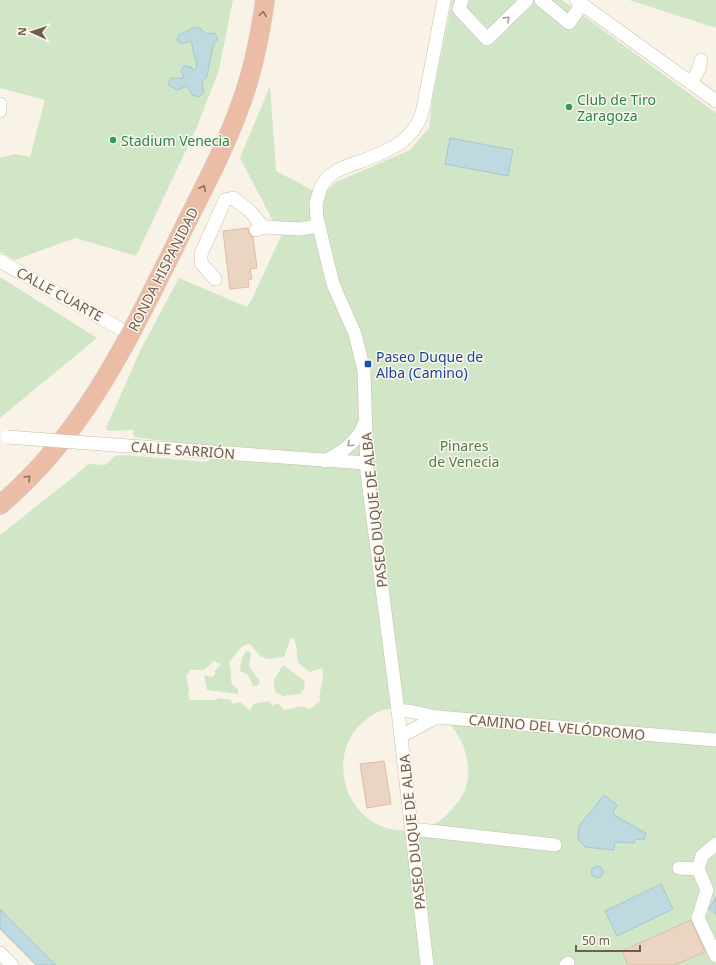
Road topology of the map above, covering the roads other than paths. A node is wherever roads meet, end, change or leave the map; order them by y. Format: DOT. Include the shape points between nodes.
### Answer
graph roads {
  1 [pos="252,0"];
  2 [pos="265,0"];
  3 [pos="444,0"];
  4 [pos="462,0"];
  5 [pos="527,0"];
  6 [pos="540,0"];
  7 [pos="579,2"];
  8 [pos="701,60"];
  9 [pos="690,82"];
  10 [pos="716,101"];
  11 [pos="0,104"];
  12 [pos="0,111"];
  13 [pos="318,226"];
  14 [pos="0,261"];
  15 [pos="215,279"];
  16 [pos="126,329"];
  17 [pos="366,418"];
  18 [pos="3,437"];
  19 [pos="325,461"];
  20 [pos="366,463"];
  21 [pos="0,488"];
  22 [pos="0,505"];
  23 [pos="398,711"];
  24 [pos="437,717"];
  25 [pos="401,736"];
  26 [pos="716,740"];
  27 [pos="411,830"];
  28 [pos="716,844"];
  29 [pos="555,845"];
  30 [pos="679,868"];
  31 [pos="698,869"];
  32 [pos="0,953"];
  33 [pos="716,956"];
  34 [pos="12,965"];
  35 [pos="427,965"];
  1 -- 16 [label="highway, RONDA HISPANIDAD" via="240,67 228,104"];
  16 -- 2 [label="highway, RONDA HISPANIDAD, one-way" via="228,137 251,74"];
  3 -- 13 [label="street, PASEO DUQUE DE ALBA" via="418,126 401,144 340,169 328,178 318,193"];
  4 -- 5 [label="street, one-way" via="459,9 487,39"];
  6 -- 7 [label="street" via="569,23"];
  7 -- 9 [label="street"];
  8 -- 9 [label="street" via="699,69"];
  9 -- 10 [label="street"];
  11 -- 12 [label="street"];
  13 -- 15 [label="street" via="299,229 259,229 250,211 233,198 225,200 201,254 201,263"];
  13 -- 17 [label="street, PASEO DUQUE DE ALBA" via="333,284 359,346 365,380"];
  14 -- 16 [label="street, CALLE CUARTE"];
  16 -- 21 [label="highway, RONDA HISPANIDAD" via="73,406 26,463"];
  22 -- 16 [label="highway, RONDA HISPANIDAD, one-way" via="39,467 74,425 106,379"];
  17 -- 19 [label="street, one-way" via="353,442"];
  17 -- 20 [label="street, PASEO DUQUE DE ALBA"];
  18 -- 19 [label="street, CALLE SARRIÓN, bridge"];
  19 -- 20 [label="street, CALLE SARRIÓN"];
  20 -- 23 [label="street, PASEO DUQUE DE ALBA"];
  23 -- 24 [label="street, CAMINO DEL VELÓDROMO"];
  23 -- 25 [label="street, PASEO DUQUE DE ALBA"];
  24 -- 25 [label="street"];
  24 -- 26 [label="street, CAMINO DEL VELÓDROMO"];
  25 -- 27 [label="street, PASEO DUQUE DE ALBA"];
  27 -- 29 [label="street"];
  27 -- 35 [label="street, PASEO DUQUE DE ALBA"];
  28 -- 31 [label="street" via="702,856"];
  30 -- 31 [label="street"];
  31 -- 33 [label="street" via="707,890 698,918"];
  32 -- 34 [label="street"];
}
